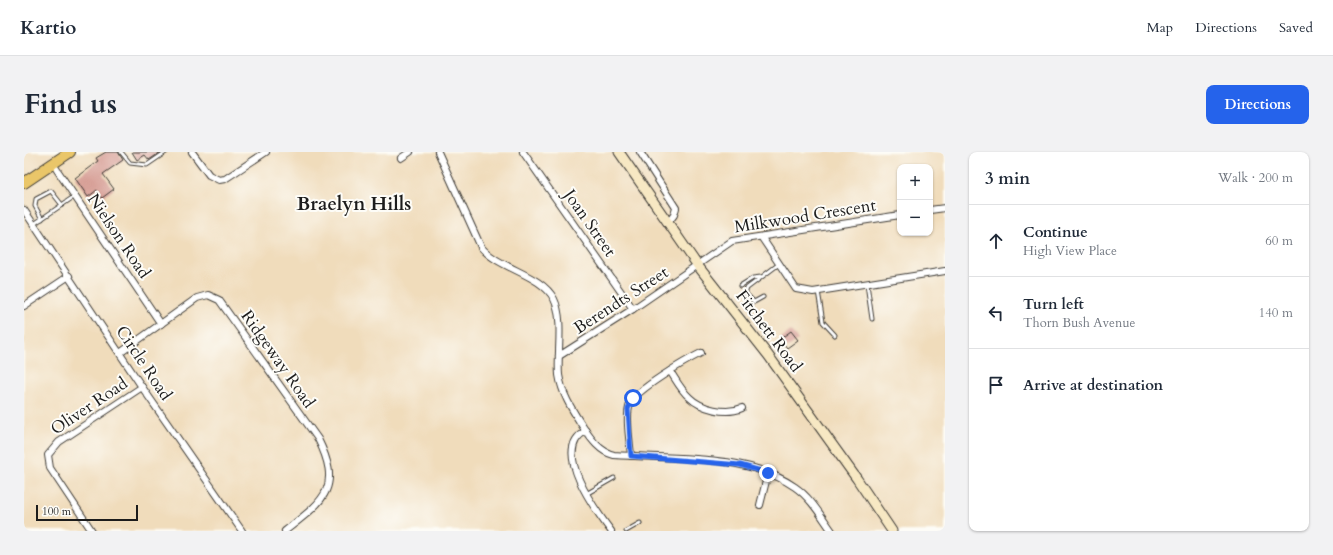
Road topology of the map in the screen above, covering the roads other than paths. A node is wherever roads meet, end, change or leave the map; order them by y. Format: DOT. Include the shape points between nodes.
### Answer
graph roads {
  1 [pos="70,152"];
  2 [pos="121,152"];
  3 [pos="166,152"];
  4 [pos="192,152"];
  5 [pos="266,152"];
  6 [pos="410,152"];
  7 [pos="438,152"];
  8 [pos="523,152"];
  9 [pos="619,152"];
  10 [pos="640,152"];
  11 [pos="401,158"];
  12 [pos="53,164"];
  13 [pos="24,183"];
  14 [pos="75,196"];
  15 [pos="62,205"];
  16 [pos="945,208"];
  17 [pos="24,210"];
  18 [pos="933,210"];
  19 [pos="897,216"];
  20 [pos="42,219"];
  21 [pos="668,223"];
  22 [pos="34,224"];
  23 [pos="762,238"];
  24 [pos="779,264"];
  25 [pos="698,266"];
  26 [pos="945,272"];
  27 [pos="69,276"];
  28 [pos="761,277"];
  29 [pos="867,284"];
  30 [pos="740,286"];
  31 [pos="818,291"];
  32 [pos="763,297"];
  33 [pos="24,306"];
  34 [pos="633,309"];
  35 [pos="872,319"];
  36 [pos="161,324"];
  37 [pos="835,335"];
  38 [pos="120,353"];
  39 [pos="702,353"];
  40 [pos="559,356"];
  41 [pos="670,371"];
  42 [pos="142,387"];
  43 [pos="742,408"];
  44 [pos="586,431"];
  45 [pos="631,456"];
  46 [pos="768,473"];
  47 [pos="614,478"];
  48 [pos="586,494"];
  49 [pos="760,505"];
  50 [pos="640,523"];
  51 [pos="92,531"];
  52 [pos="242,531"];
  53 [pos="285,531"];
  54 [pos="611,531"];
  55 [pos="626,531"];
  56 [pos="832,531"];
  57 [pos="892,531"];
  1 -- 12 [label="main road"];
  2 -- 3 [label="lane" via="130,162 147,165"];
  4 -- 5 [label="street" via="209,175 219,180 225,179"];
  6 -- 11 [label="street"];
  7 -- 40 [label="street" via="480,247 546,289 555,301"];
  8 -- 34 [label="street, Joan Street"];
  9 -- 21 [label="street, Fitchett Road"];
  10 -- 21 [label="street" via="676,208"];
  12 -- 13 [label="main road"];
  12 -- 14 [label="street, Nielson Road"];
  14 -- 15 [label="lane"];
  14 -- 36 [label="street, Nielson Road"];
  15 -- 20 [label="lane"];
  15 -- 20 [label="lane" via="51,191 36,199 35,206"];
  16 -- 18 [label="street"];
  17 -- 22 [label="street, Circle Road"];
  19 -- 23 [label="street, Milkwood Crescent"];
  20 -- 22 [label="lane"];
  21 -- 25 [label="street, Fitchett Road"];
  22 -- 27 [label="street, Circle Road"];
  23 -- 24 [label="street"];
  23 -- 25 [label="street, Milkwood Crescent" via="732,241"];
  24 -- 28 [label="lane"];
  24 -- 31 [label="street" via="796,289 806,292"];
  25 -- 34 [label="street, Berendts Street"];
  25 -- 57 [label="street, Fitchett Road" via="768,355 858,479"];
  26 -- 29 [label="street"];
  27 -- 33 [label="street"];
  27 -- 38 [label="street, Circle Road"];
  28 -- 30 [label="lane" via="753,278"];
  28 -- 32 [label="lane" via="746,291 754,302"];
  29 -- 31 [label="street"];
  29 -- 35 [label="lane"];
  31 -- 37 [label="lane" via="823,322"];
  34 -- 40 [label="street, Berendts Street"];
  36 -- 38 [label="street, Ridgeway Road"];
  36 -- 53 [label="street, Ridgeway Road" via="203,296 212,296 219,300 318,439 329,468 326,491 319,503"];
  38 -- 42 [label="street, Circle Road"];
  39 -- 41 [label="street"];
  40 -- 44 [label="street" via="560,379 565,396"];
  41 -- 43 [label="street" via="684,392 697,402 724,411"];
  41 -- 45 [label="street" via="639,393 630,403 628,417"];
  42 -- 51 [label="street, Oliver Road" via="59,442 48,455 50,468"];
  42 -- 52 [label="street, Circle Road"];
  44 -- 45 [label="street" via="605,452"];
  44 -- 48 [label="street" via="576,439 573,452 579,479"];
  45 -- 46 [label="street" via="740,465"];
  46 -- 49 [label="street"];
  46 -- 56 [label="street" via="802,492"];
  47 -- 48 [label="lane"];
  48 -- 54 [label="street"];
  50 -- 55 [label="lane"];
}
